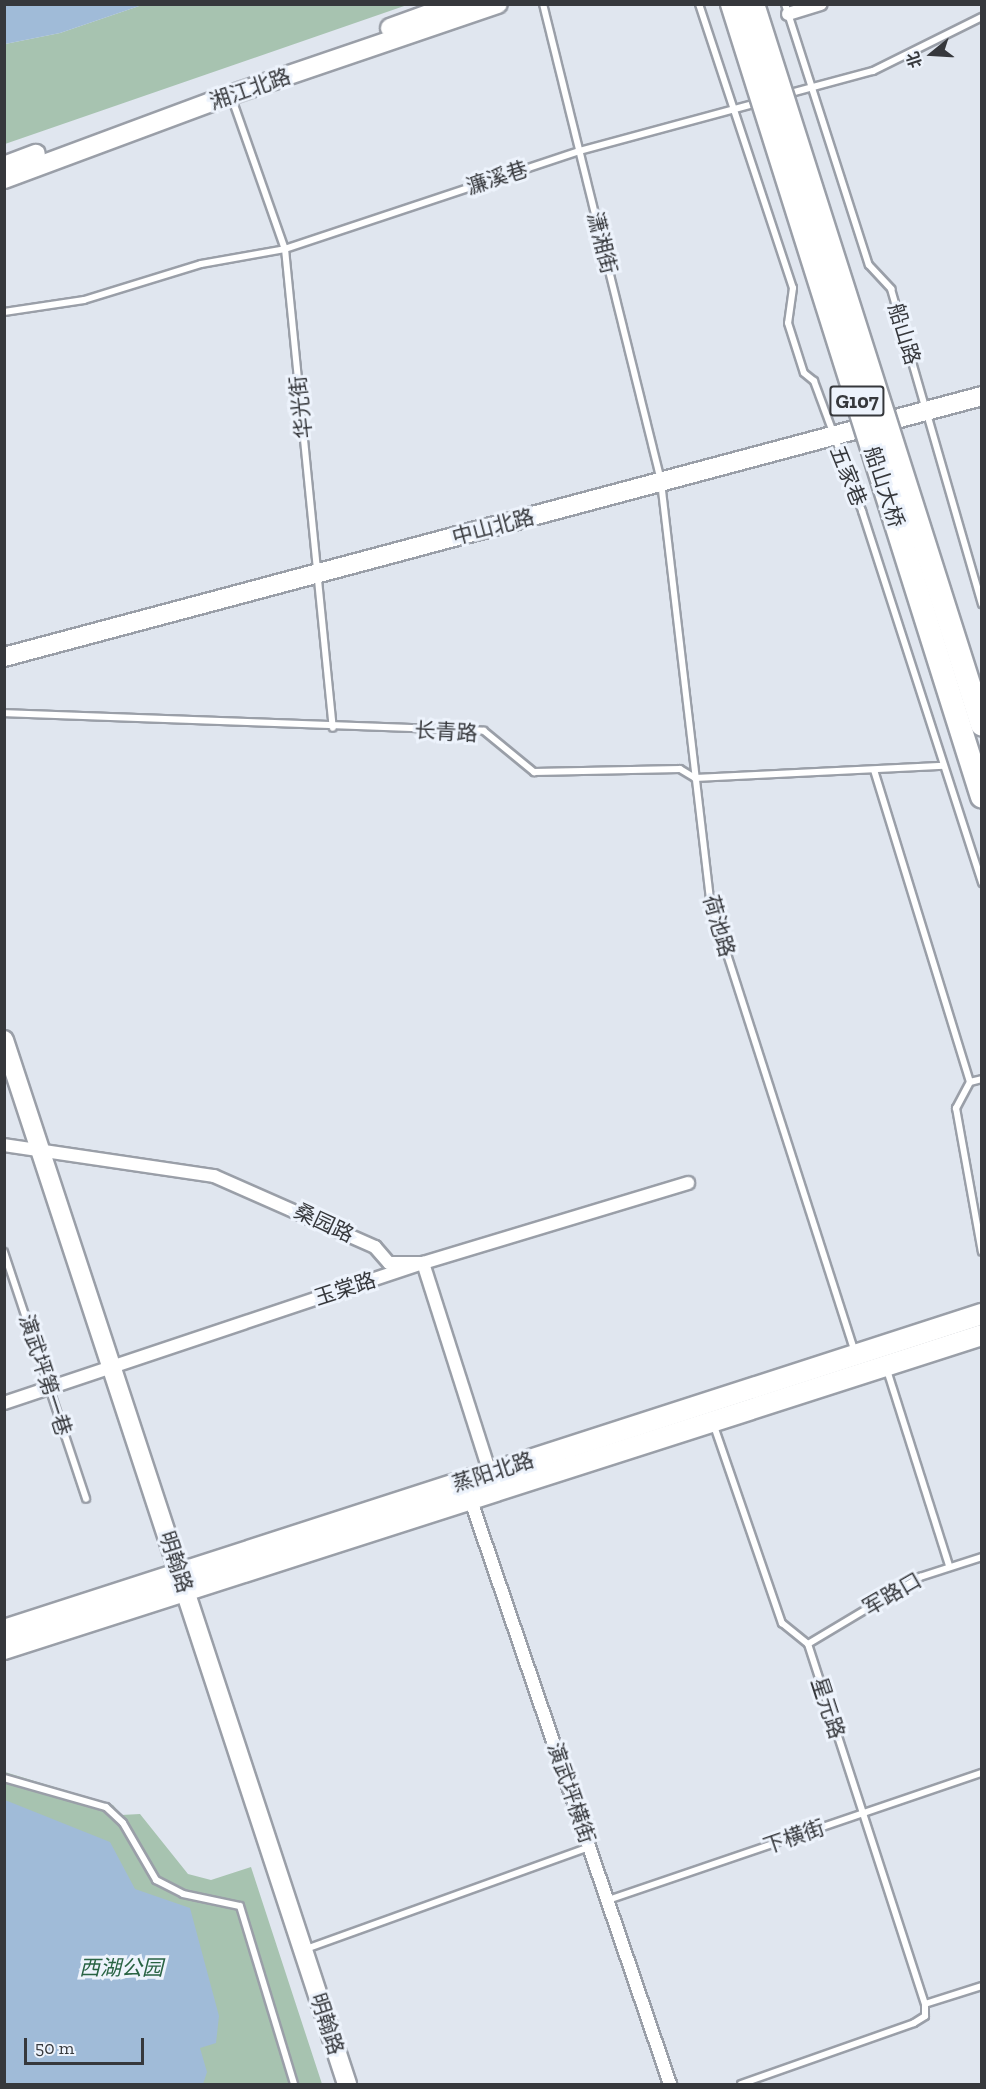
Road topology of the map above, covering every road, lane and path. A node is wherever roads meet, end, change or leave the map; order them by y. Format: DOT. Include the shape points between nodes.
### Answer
graph roads {
  1 [pos="456,4"];
  2 [pos="498,4"];
  3 [pos="543,4"];
  4 [pos="699,4"];
  5 [pos="732,4"];
  6 [pos="753,4"];
  7 [pos="821,4"];
  8 [pos="786,9"];
  9 [pos="981,17"];
  10 [pos="812,87"];
  11 [pos="230,95"];
  12 [pos="735,108"];
  13 [pos="579,151"];
  14 [pos="4,166"];
  15 [pos="4,179"];
  16 [pos="285,249"];
  17 [pos="4,312"];
  18 [pos="981,384"];
  19 [pos="981,396"];
  20 [pos="925,405"];
  21 [pos="830,431"];
  22 [pos="659,476"];
  23 [pos="316,568"];
  24 [pos="981,604"];
  25 [pos="4,645"];
  26 [pos="4,657"];
  27 [pos="4,713"];
  28 [pos="981,724"];
  29 [pos="333,728"];
  30 [pos="944,766"];
  31 [pos="874,770"];
  32 [pos="695,778"];
  33 [pos="981,797"];
  34 [pos="981,883"];
  35 [pos="4,1040"];
  36 [pos="4,1065"];
  37 [pos="981,1079"];
  38 [pos="970,1082"];
  39 [pos="4,1145"];
  40 [pos="37,1152"];
  41 [pos="688,1183"];
  42 [pos="4,1252"];
  43 [pos="981,1252"];
  44 [pos="423,1263"];
  45 [pos="981,1314"];
  46 [pos="981,1335"];
  47 [pos="855,1353"];
  48 [pos="886,1366"];
  49 [pos="108,1369"];
  50 [pos="50,1389"];
  51 [pos="4,1403"];
  52 [pos="712,1423"];
  53 [pos="490,1473"];
  54 [pos="86,1499"];
  55 [pos="471,1501"];
  56 [pos="981,1557"];
  57 [pos="949,1565"];
  58 [pos="178,1583"];
  59 [pos="4,1630"];
  60 [pos="808,1644"];
  61 [pos="4,1649"];
  62 [pos="981,1773"];
  63 [pos="4,1779"];
  64 [pos="863,1813"];
  65 [pos="589,1847"];
  66 [pos="607,1901"];
  67 [pos="303,1950"];
  68 [pos="981,1986"];
  69 [pos="926,2004"];
  70 [pos="294,2085"];
  71 [pos="339,2085"];
  72 [pos="347,2085"];
  73 [pos="670,2085"];
  74 [pos="741,2085"];
  1 -- 14 [label="main road, 湘江北路"];
  2 -- 11 [label="main road, 湘江北路"];
  3 -- 13 [label="lane, 潇湘街"];
  4 -- 12 [label="lane, 五家巷"];
  5 -- 33 [label="highway, 船山大桥 / G107, bridge"];
  6 -- 28 [label="highway, 船山大桥 / G107, bridge"];
  7 -- 8 [label="street"];
  8 -- 10 [label="lane, 船山路"];
  9 -- 10 [label="lane, 濂溪巷" via="873,71"];
  10 -- 12 [label="lane, 濂溪巷"];
  10 -- 20 [label="lane, 船山路" via="869,265 891,289"];
  11 -- 15 [label="main road, 湘江北路"];
  11 -- 16 [label="lane, 华光街"];
  12 -- 13 [label="lane, 濂溪巷"];
  12 -- 21 [label="lane, 五家巷" via="793,288 788,323"];
  13 -- 16 [label="lane, 濂溪巷"];
  13 -- 22 [label="lane, 潇湘街"];
  16 -- 17 [label="lane, 濂溪巷" via="201,264 84,300"];
  16 -- 23 [label="lane, 华光街"];
  18 -- 20 [label="main road, 中山北路"];
  19 -- 20 [label="main road, 中山北路"];
  20 -- 21 [label="main road, 中山北路"];
  20 -- 24 [label="lane, 船山路"];
  21 -- 22 [label="main road, 中山北路"];
  21 -- 30 [label="lane, 五家巷" via="862,511"];
  22 -- 23 [label="main road, 中山北路"];
  22 -- 32 [label="lane, 荷池路"];
  23 -- 25 [label="main road, 中山北路"];
  23 -- 26 [label="main road, 中山北路"];
  23 -- 29 [label="lane, 华光街"];
  27 -- 29 [label="lane, 长青路"];
  29 -- 32 [label="lane, 长青路" via="484,731 534,772 680,769"];
  30 -- 31 [label="lane, 长青路"];
  30 -- 34 [label="lane, 五家巷"];
  31 -- 32 [label="lane, 长青路"];
  31 -- 38 [label="lane"];
  32 -- 47 [label="lane, 荷池路" via="710,901"];
  35 -- 40 [label="main road, 明翰路"];
  36 -- 40 [label="main road, 明翰路"];
  37 -- 38 [label="lane"];
  38 -- 43 [label="lane" via="956,1108"];
  39 -- 40 [label="street, 桑园路"];
  40 -- 44 [label="street, 桑园路" via="214,1176 375,1247 389,1263"];
  40 -- 49 [label="main road, 明翰路"];
  41 -- 44 [label="street, 玉棠路"];
  42 -- 50 [label="lane, 演武坪第一巷"];
  44 -- 49 [label="street, 玉棠路"];
  44 -- 53 [label="street"];
  45 -- 47 [label="main road, 蒸阳北路"];
  46 -- 48 [label="main road, 蒸阳北路"];
  47 -- 53 [label="main road, 蒸阳北路"];
  48 -- 52 [label="main road, 蒸阳北路"];
  48 -- 57 [label="lane"];
  49 -- 50 [label="street, 玉棠路"];
  49 -- 58 [label="main road, 明翰路"];
  50 -- 51 [label="street, 玉棠路"];
  50 -- 54 [label="lane, 演武坪第一巷"];
  52 -- 55 [label="main road, 蒸阳北路"];
  52 -- 60 [label="lane" via="782,1623"];
  53 -- 58 [label="main road, 蒸阳北路"];
  55 -- 58 [label="main road, 蒸阳北路"];
  55 -- 65 [label="street, 演武坪横街"];
  56 -- 57 [label="lane, 军路口"];
  57 -- 60 [label="lane, 军路口"];
  58 -- 59 [label="main road, 蒸阳北路"];
  58 -- 61 [label="main road, 蒸阳北路"];
  58 -- 67 [label="main road, 明翰路"];
  58 -- 71 [label="main road, 明翰路"];
  60 -- 64 [label="lane, 星元路"];
  62 -- 64 [label="lane, 下横街"];
  63 -- 70 [label="lane" via="106,1807 123,1823 156,1880 183,1894 240,1906"];
  64 -- 66 [label="lane, 下横街"];
  64 -- 69 [label="lane, 星元路"];
  65 -- 66 [label="street, 演武坪横街"];
  65 -- 67 [label="lane"];
  66 -- 73 [label="street, 演武坪横街"];
  67 -- 72 [label="main road, 明翰路"];
  68 -- 69 [label="lane"];
  69 -- 74 [label="lane" via="926,2016 914,2023"];
}
